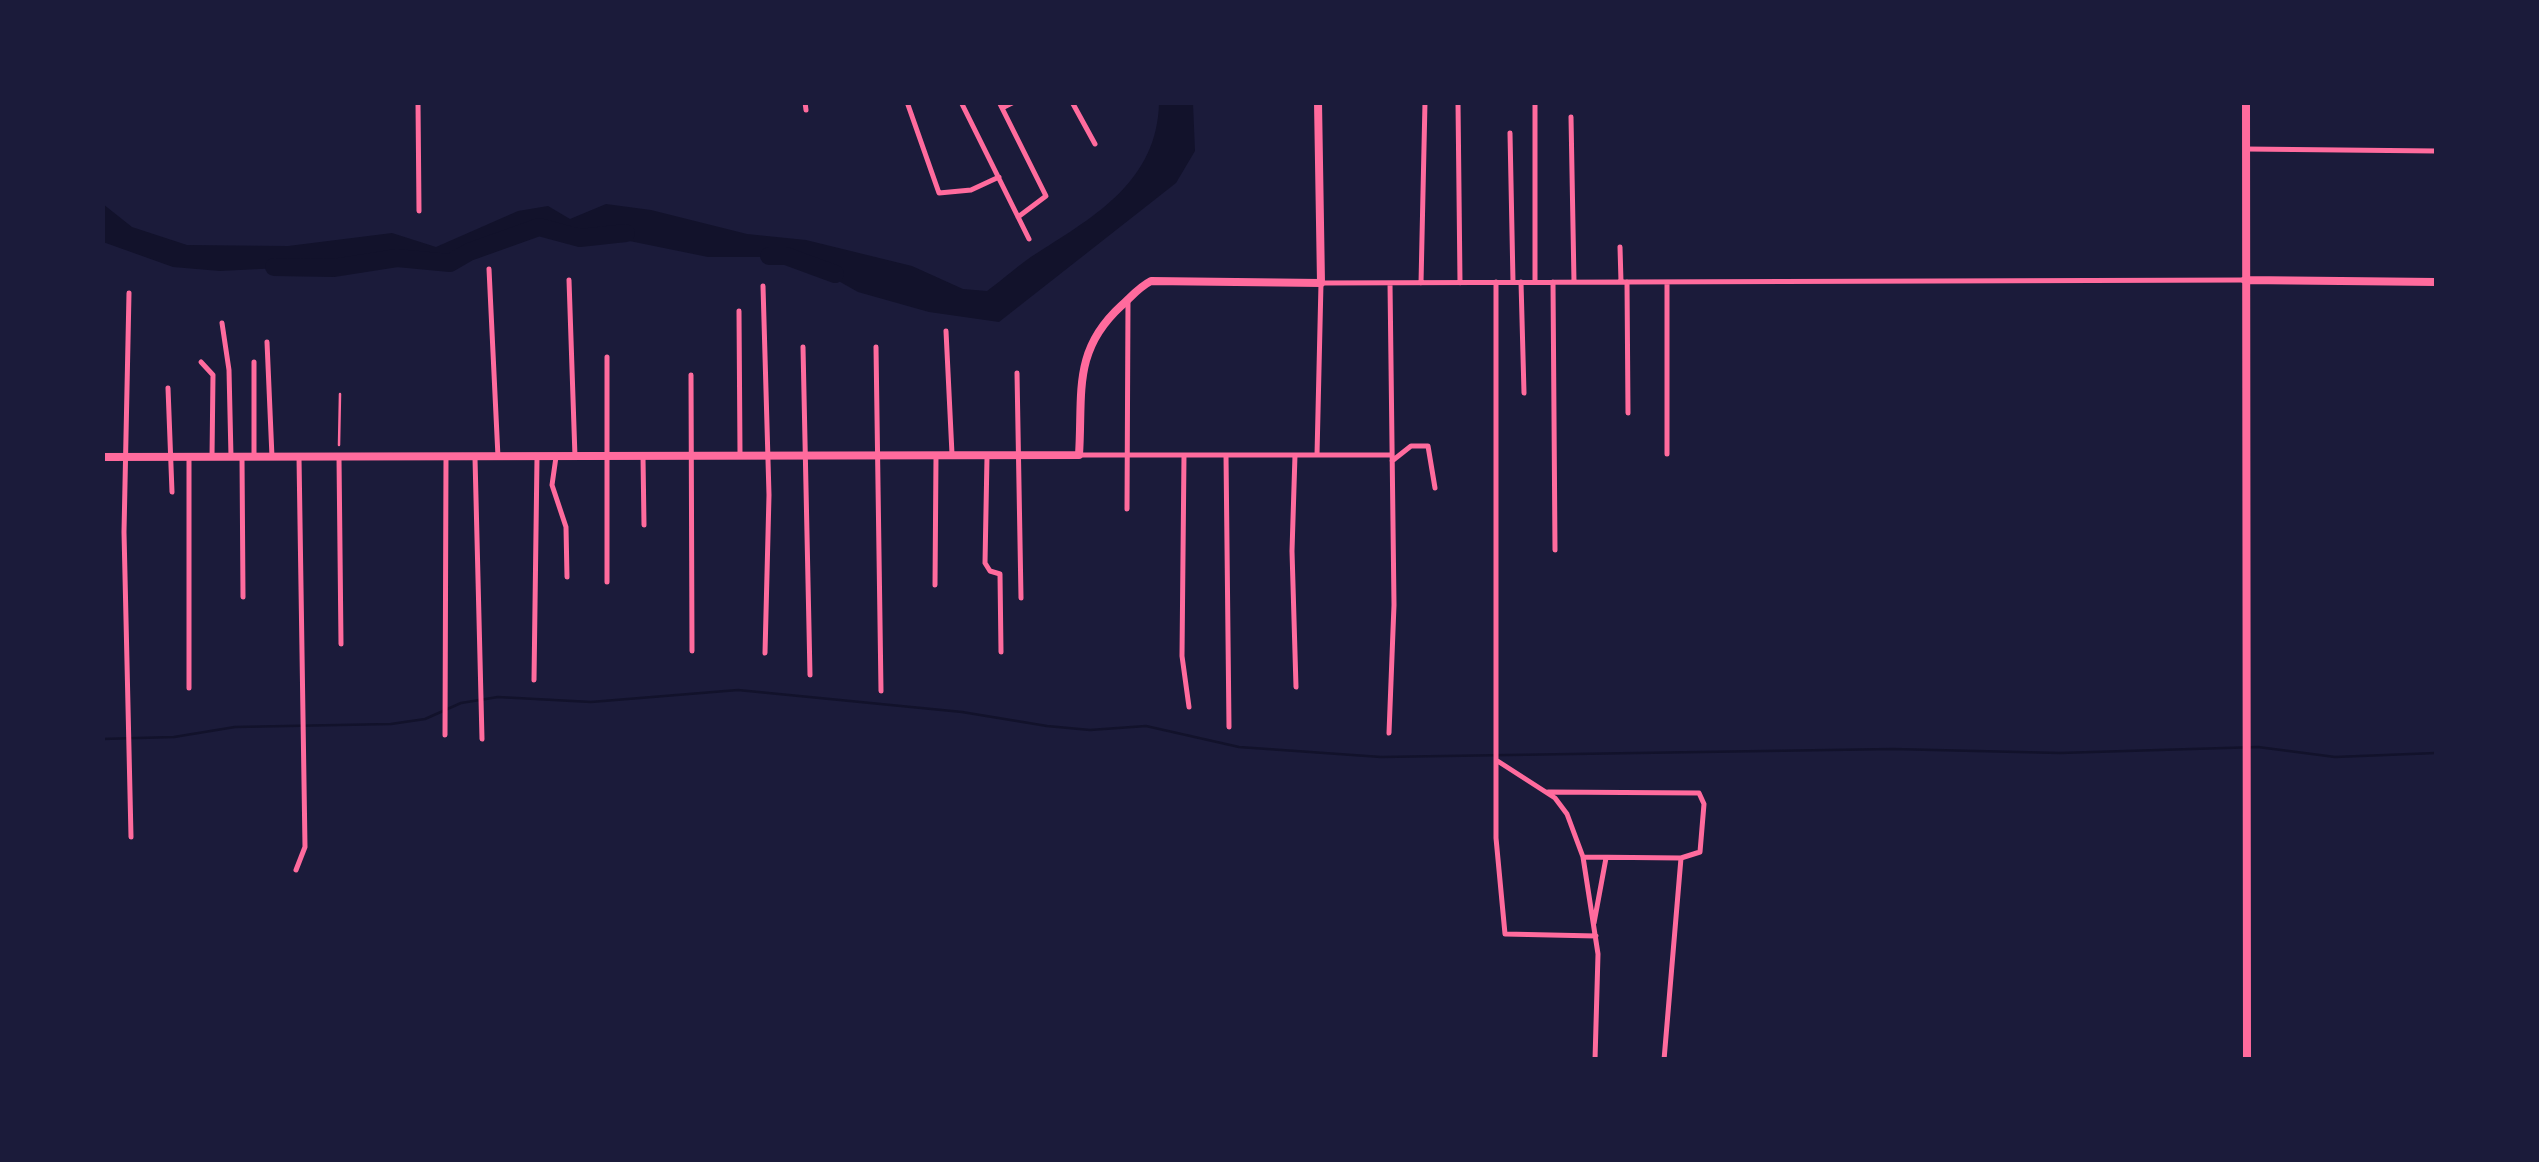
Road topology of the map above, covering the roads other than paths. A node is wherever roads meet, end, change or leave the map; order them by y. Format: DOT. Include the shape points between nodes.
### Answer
graph roads {
  1 [pos="418,102"];
  2 [pos="908,102"];
  3 [pos="961,102"];
  4 [pos="1014,102"];
  5 [pos="1072,102"];
  6 [pos="1318,102"];
  7 [pos="1425,102"];
  8 [pos="1458,102"];
  9 [pos="1535,102"];
  10 [pos="2246,102"];
  11 [pos="1000,105"];
  12 [pos="1571,117"];
  13 [pos="1510,133"];
  14 [pos="1094,144"];
  15 [pos="2246,150"];
  16 [pos="2436,151"];
  17 [pos="998,178"];
  18 [pos="419,212"];
  19 [pos="1018,217"];
  20 [pos="1029,239"];
  21 [pos="1620,247"];
  22 [pos="490,269"];
  23 [pos="569,280"];
  24 [pos="2245,280"];
  25 [pos="1390,282"];
  26 [pos="1422,282"];
  27 [pos="1460,282"];
  28 [pos="1496,282"];
  29 [pos="1513,282"];
  30 [pos="1521,282"];
  31 [pos="1535,282"];
  32 [pos="1552,282"];
  33 [pos="1574,282"];
  34 [pos="1624,282"];
  35 [pos="1667,282"];
  36 [pos="2436,282"];
  37 [pos="1321,283"];
  38 [pos="764,286"];
  39 [pos="129,294"];
  40 [pos="1128,300"];
  41 [pos="738,310"];
  42 [pos="222,322"];
  43 [pos="946,331"];
  44 [pos="266,342"];
  45 [pos="803,347"];
  46 [pos="876,347"];
  47 [pos="607,357"];
  48 [pos="201,362"];
  49 [pos="254,362"];
  50 [pos="1018,373"];
  51 [pos="691,375"];
  52 [pos="168,388"];
  53 [pos="1524,393"];
  54 [pos="1628,413"];
  55 [pos="1317,454"];
  56 [pos="1667,454"];
  57 [pos="1079,455"];
  58 [pos="1184,455"];
  59 [pos="1226,455"];
  60 [pos="1295,455"];
  61 [pos="102,456"];
  62 [pos="128,456"];
  63 [pos="172,456"];
  64 [pos="1126,456"];
  65 [pos="189,457"];
  66 [pos="212,457"];
  67 [pos="231,457"];
  68 [pos="242,457"];
  69 [pos="254,457"];
  70 [pos="272,457"];
  71 [pos="299,457"];
  72 [pos="339,457"];
  73 [pos="446,457"];
  74 [pos="475,457"];
  75 [pos="498,457"];
  76 [pos="537,457"];
  77 [pos="556,457"];
  78 [pos="575,457"];
  79 [pos="610,457"];
  80 [pos="644,457"];
  81 [pos="690,457"];
  82 [pos="740,457"];
  83 [pos="768,457"];
  84 [pos="804,457"];
  85 [pos="877,457"];
  86 [pos="936,457"];
  87 [pos="952,457"];
  88 [pos="988,457"];
  89 [pos="1019,457"];
  90 [pos="1392,458"];
  91 [pos="1435,488"];
  92 [pos="172,492"];
  93 [pos="1126,510"];
  94 [pos="644,525"];
  95 [pos="1555,550"];
  96 [pos="567,577"];
  97 [pos="607,582"];
  98 [pos="935,585"];
  99 [pos="243,597"];
  100 [pos="1021,598"];
  101 [pos="341,644"];
  102 [pos="692,652"];
  103 [pos="1001,652"];
  104 [pos="765,653"];
  105 [pos="810,676"];
  106 [pos="534,680"];
  107 [pos="1296,687"];
  108 [pos="190,688"];
  109 [pos="881,691"];
  110 [pos="1189,707"];
  111 [pos="1229,726"];
  112 [pos="1389,733"];
  113 [pos="446,736"];
  114 [pos="482,740"];
  115 [pos="1496,759"];
  116 [pos="1548,792"];
  117 [pos="131,837"];
  118 [pos="1583,856"];
  119 [pos="1607,858"];
  120 [pos="1681,858"];
  121 [pos="296,870"];
  122 [pos="1594,922"];
  123 [pos="1596,936"];
  124 [pos="1595,1060"];
  125 [pos="1664,1060"];
  126 [pos="2247,1060"];
  1 -- 18 [label="street"];
  2 -- 17 [label="street" via="939,192 971,190"];
  3 -- 17 [label="street"];
  4 -- 11 [label="street"];
  5 -- 14 [label="street"];
  6 -- 37 [label="street"];
  7 -- 26 [label="street"];
  8 -- 27 [label="street"];
  9 -- 31 [label="street"];
  10 -- 15 [label="street"];
  11 -- 19 [label="street" via="1046,196"];
  12 -- 33 [label="street"];
  13 -- 29 [label="street"];
  15 -- 16 [label="street"];
  15 -- 24 [label="street"];
  17 -- 19 [label="street"];
  19 -- 20 [label="street"];
  21 -- 34 [label="street"];
  22 -- 75 [label="street"];
  23 -- 78 [label="street"];
  24 -- 35 [label="street"];
  24 -- 36 [label="street"];
  24 -- 126 [label="street"];
  25 -- 26 [label="street"];
  25 -- 37 [label="street"];
  25 -- 90 [label="street"];
  26 -- 27 [label="street"];
  27 -- 28 [label="street"];
  28 -- 29 [label="street"];
  28 -- 115 [label="street"];
  29 -- 30 [label="street"];
  30 -- 31 [label="street"];
  30 -- 53 [label="street"];
  31 -- 32 [label="street"];
  32 -- 33 [label="street"];
  32 -- 95 [label="street"];
  33 -- 34 [label="street"];
  34 -- 35 [label="street"];
  34 -- 54 [label="street"];
  35 -- 56 [label="street"];
  37 -- 40 [label="street" via="1152,281"];
  37 -- 55 [label="street"];
  38 -- 83 [label="street"];
  39 -- 62 [label="street"];
  40 -- 57 [label="street" via="1089,343"];
  40 -- 64 [label="street"];
  41 -- 82 [label="street"];
  42 -- 67 [label="street"];
  43 -- 87 [label="street"];
  44 -- 70 [label="street"];
  45 -- 84 [label="street"];
  46 -- 85 [label="street"];
  47 -- 79 [label="street"];
  48 -- 66 [label="street" via="213,372"];
  49 -- 69 [label="street"];
  50 -- 89 [label="street"];
  51 -- 81 [label="street"];
  52 -- 63 [label="street"];
  55 -- 60 [label="street"];
  55 -- 90 [label="street"];
  57 -- 64 [label="street"];
  57 -- 89 [label="street"];
  58 -- 59 [label="street"];
  58 -- 64 [label="street"];
  58 -- 110 [label="street" via="1182,623"];
  59 -- 60 [label="street"];
  59 -- 111 [label="street"];
  60 -- 107 [label="street"];
  61 -- 62 [label="street"];
  62 -- 63 [label="street"];
  62 -- 117 [label="street"];
  63 -- 65 [label="street"];
  63 -- 92 [label="street"];
  64 -- 93 [label="street"];
  65 -- 66 [label="street"];
  65 -- 108 [label="street"];
  66 -- 67 [label="street"];
  67 -- 68 [label="street"];
  68 -- 69 [label="street"];
  68 -- 99 [label="street"];
  69 -- 70 [label="street"];
  70 -- 71 [label="street"];
  71 -- 72 [label="street"];
  71 -- 121 [label="street" via="305,847"];
  72 -- 73 [label="street"];
  72 -- 101 [label="street"];
  73 -- 74 [label="street"];
  73 -- 113 [label="street"];
  74 -- 75 [label="street"];
  74 -- 114 [label="street"];
  75 -- 76 [label="street"];
  76 -- 77 [label="street"];
  76 -- 106 [label="street"];
  77 -- 78 [label="street"];
  77 -- 96 [label="street" via="552,486 566,527"];
  78 -- 79 [label="street"];
  79 -- 80 [label="street"];
  79 -- 97 [label="street"];
  80 -- 81 [label="street"];
  80 -- 94 [label="street"];
  81 -- 82 [label="street"];
  81 -- 102 [label="street"];
  82 -- 83 [label="street"];
  83 -- 84 [label="street"];
  83 -- 104 [label="street"];
  84 -- 85 [label="street"];
  84 -- 105 [label="street"];
  85 -- 86 [label="street"];
  85 -- 109 [label="street"];
  86 -- 87 [label="street"];
  86 -- 98 [label="street"];
  87 -- 88 [label="street"];
  88 -- 89 [label="street"];
  88 -- 103 [label="street" via="985,563 1000,574"];
  89 -- 100 [label="street"];
  90 -- 91 [label="street" via="1411,446 1428,446"];
  90 -- 112 [label="street"];
  115 -- 116 [label="street"];
  115 -- 123 [label="street" via="1505,934"];
  116 -- 118 [label="street" via="1567,814"];
  116 -- 120 [label="street" via="1699,793 1700,852"];
  118 -- 119 [label="street"];
  118 -- 122 [label="street"];
  119 -- 120 [label="street"];
  119 -- 122 [label="street"];
  120 -- 125 [label="street"];
  122 -- 123 [label="street"];
  123 -- 124 [label="street"];
}
